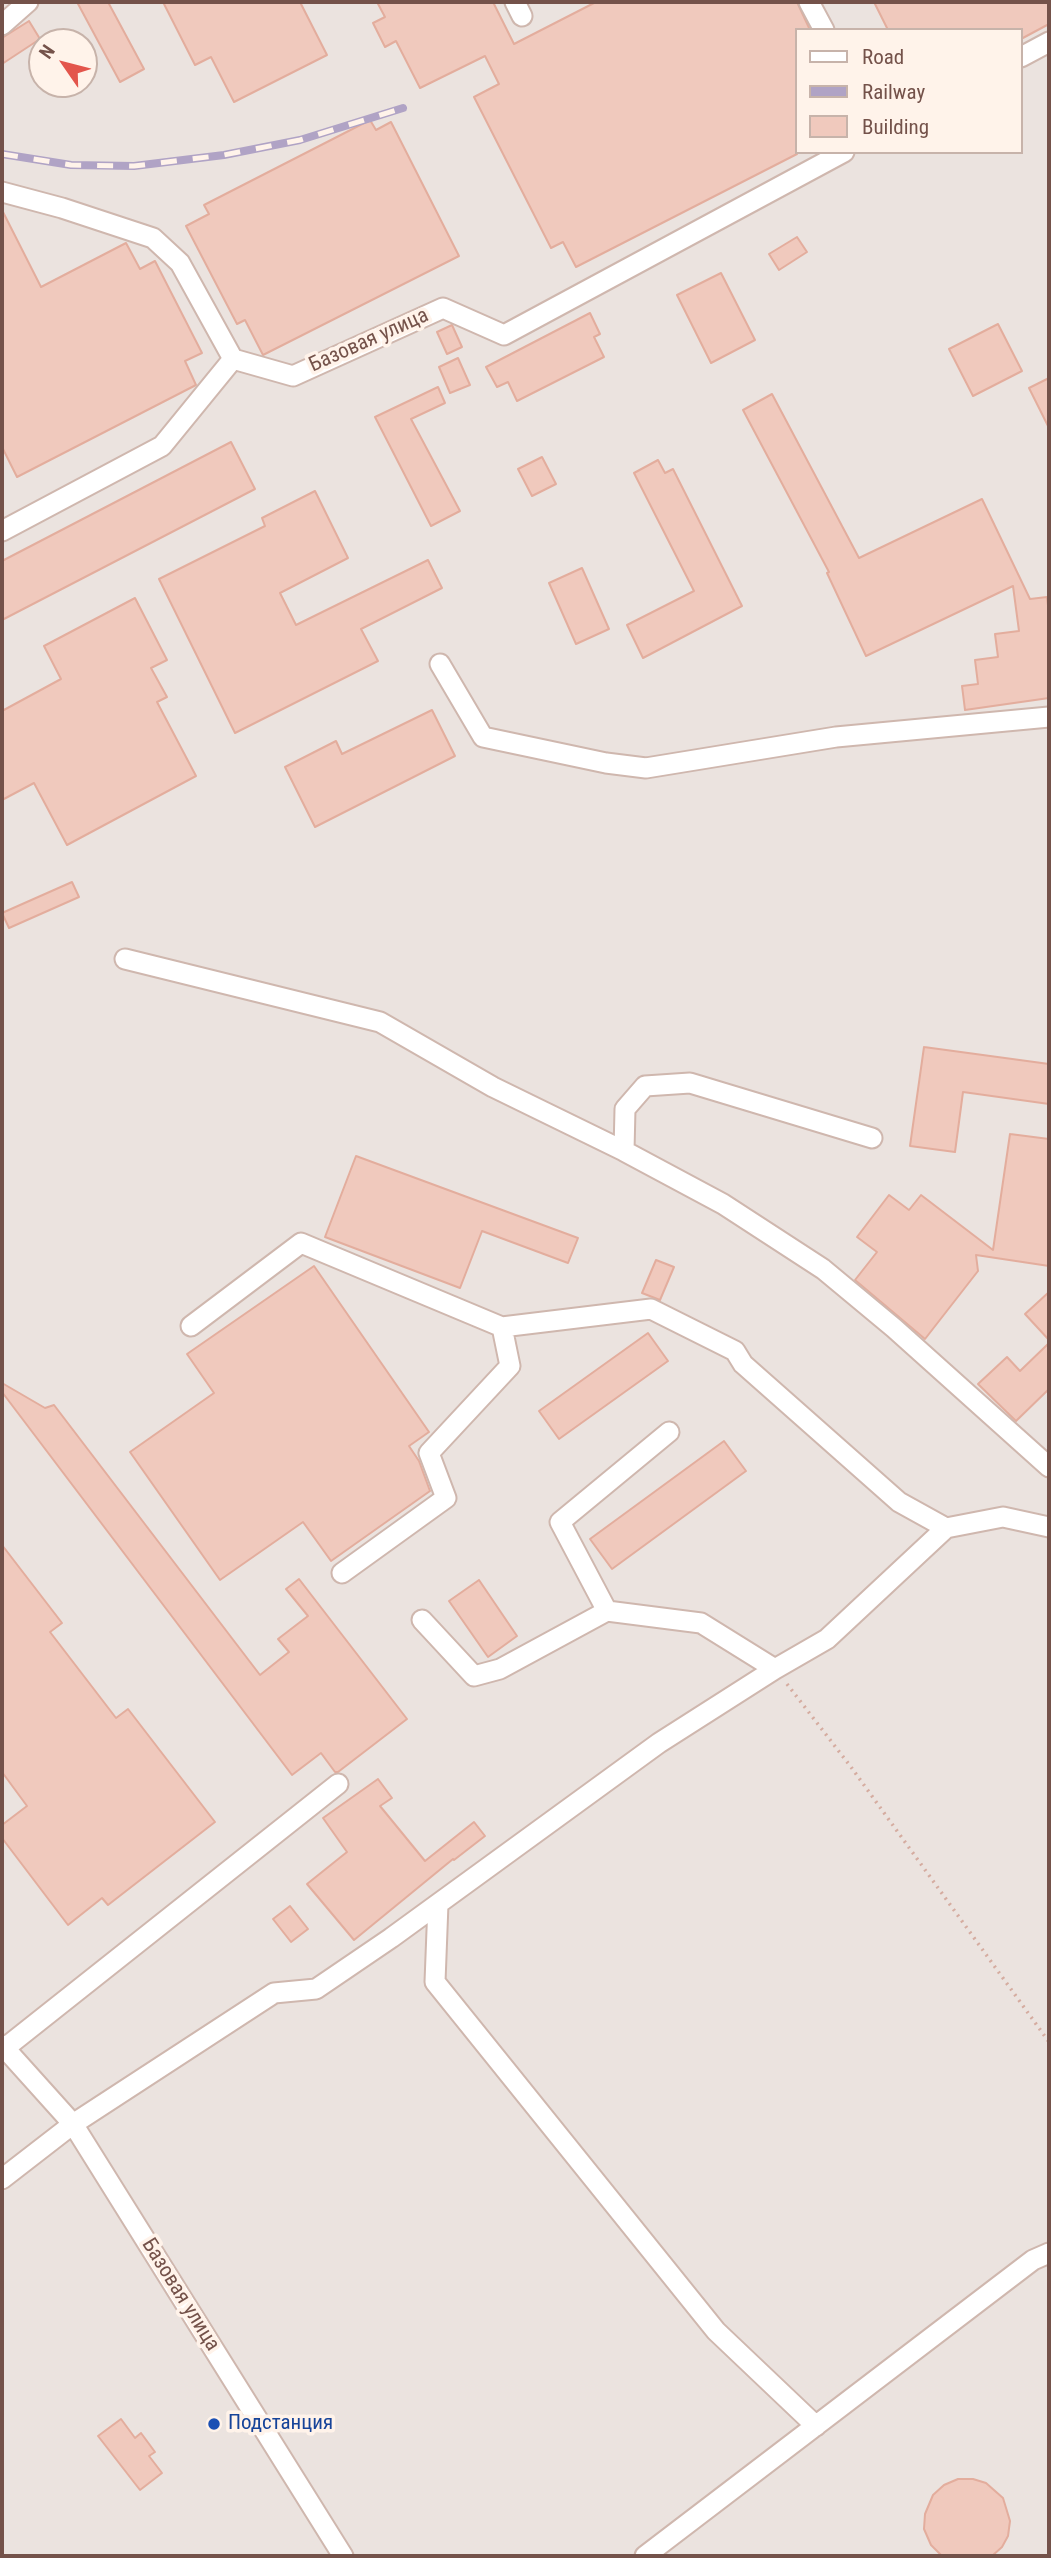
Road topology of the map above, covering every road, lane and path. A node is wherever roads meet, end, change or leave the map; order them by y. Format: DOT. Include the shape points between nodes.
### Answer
graph roads {
  1 [pos="28,2"];
  2 [pos="809,2"];
  3 [pos="2,26"];
  4 [pos="823,28"];
  5 [pos="1049,42"];
  6 [pos="1023,56"];
  7 [pos="840,154"];
  8 [pos="2,192"];
  9 [pos="233,359"];
  10 [pos="2,531"];
  11 [pos="440,664"];
  12 [pos="1049,717"];
  13 [pos="125,959"];
  14 [pos="872,1138"];
  15 [pos="624,1151"];
  16 [pos="191,1326"];
  17 [pos="502,1327"];
  18 [pos="669,1432"];
  19 [pos="1049,1467"];
  20 [pos="1049,1527"];
  21 [pos="946,1528"];
  22 [pos="342,1573"];
  23 [pos="607,1611"];
  24 [pos="422,1620"];
  25 [pos="775,1669"];
  26 [pos="338,1784"];
  27 [pos="438,1904"];
  28 [pos="1049,2042"];
  29 [pos="3,2047"];
  30 [pos="73,2124"];
  31 [pos="2,2179"];
  32 [pos="1049,2253"];
  33 [pos="816,2426"];
  34 [pos="343,2556"];
  35 [pos="645,2556"];
  1 -- 3 [label="street"];
  2 -- 4 [label="street"];
  5 -- 6 [label="street"];
  7 -- 9 [label="street, Базовая улица" via="504,335 443,308 293,376"];
  8 -- 9 [label="street" via="153,237 180,263"];
  9 -- 10 [label="street" via="162,446"];
  11 -- 12 [label="street" via="483,737 646,768 836,737"];
  13 -- 15 [label="street" via="380,1023 493,1087"];
  14 -- 15 [label="street" via="690,1083 645,1086 625,1109"];
  15 -- 19 [label="street" via="723,1204 823,1269"];
  16 -- 17 [label="street" via="301,1243"];
  17 -- 21 [label="street" via="651,1309 735,1351 743,1364 899,1502"];
  17 -- 22 [label="street" via="510,1366 429,1453 446,1498"];
  18 -- 23 [label="street" via="560,1522"];
  20 -- 21 [label="street" via="1003,1517"];
  21 -- 25 [label="street" via="827,1639"];
  23 -- 24 [label="street" via="500,1669 474,1676"];
  23 -- 25 [label="street" via="701,1623"];
  25 -- 27 [label="street" via="659,1743"];
  25 -- 28 [label="path"];
  26 -- 29 [label="street"];
  27 -- 30 [label="street" via="316,1989 274,1993"];
  27 -- 33 [label="street" via="435,1982 716,2331"];
  29 -- 30 [label="street, Базовая улица"];
  30 -- 31 [label="street"];
  30 -- 34 [label="street, Базовая улица"];
  32 -- 33 [label="street" via="1033,2260"];
  33 -- 35 [label="street"];
}
